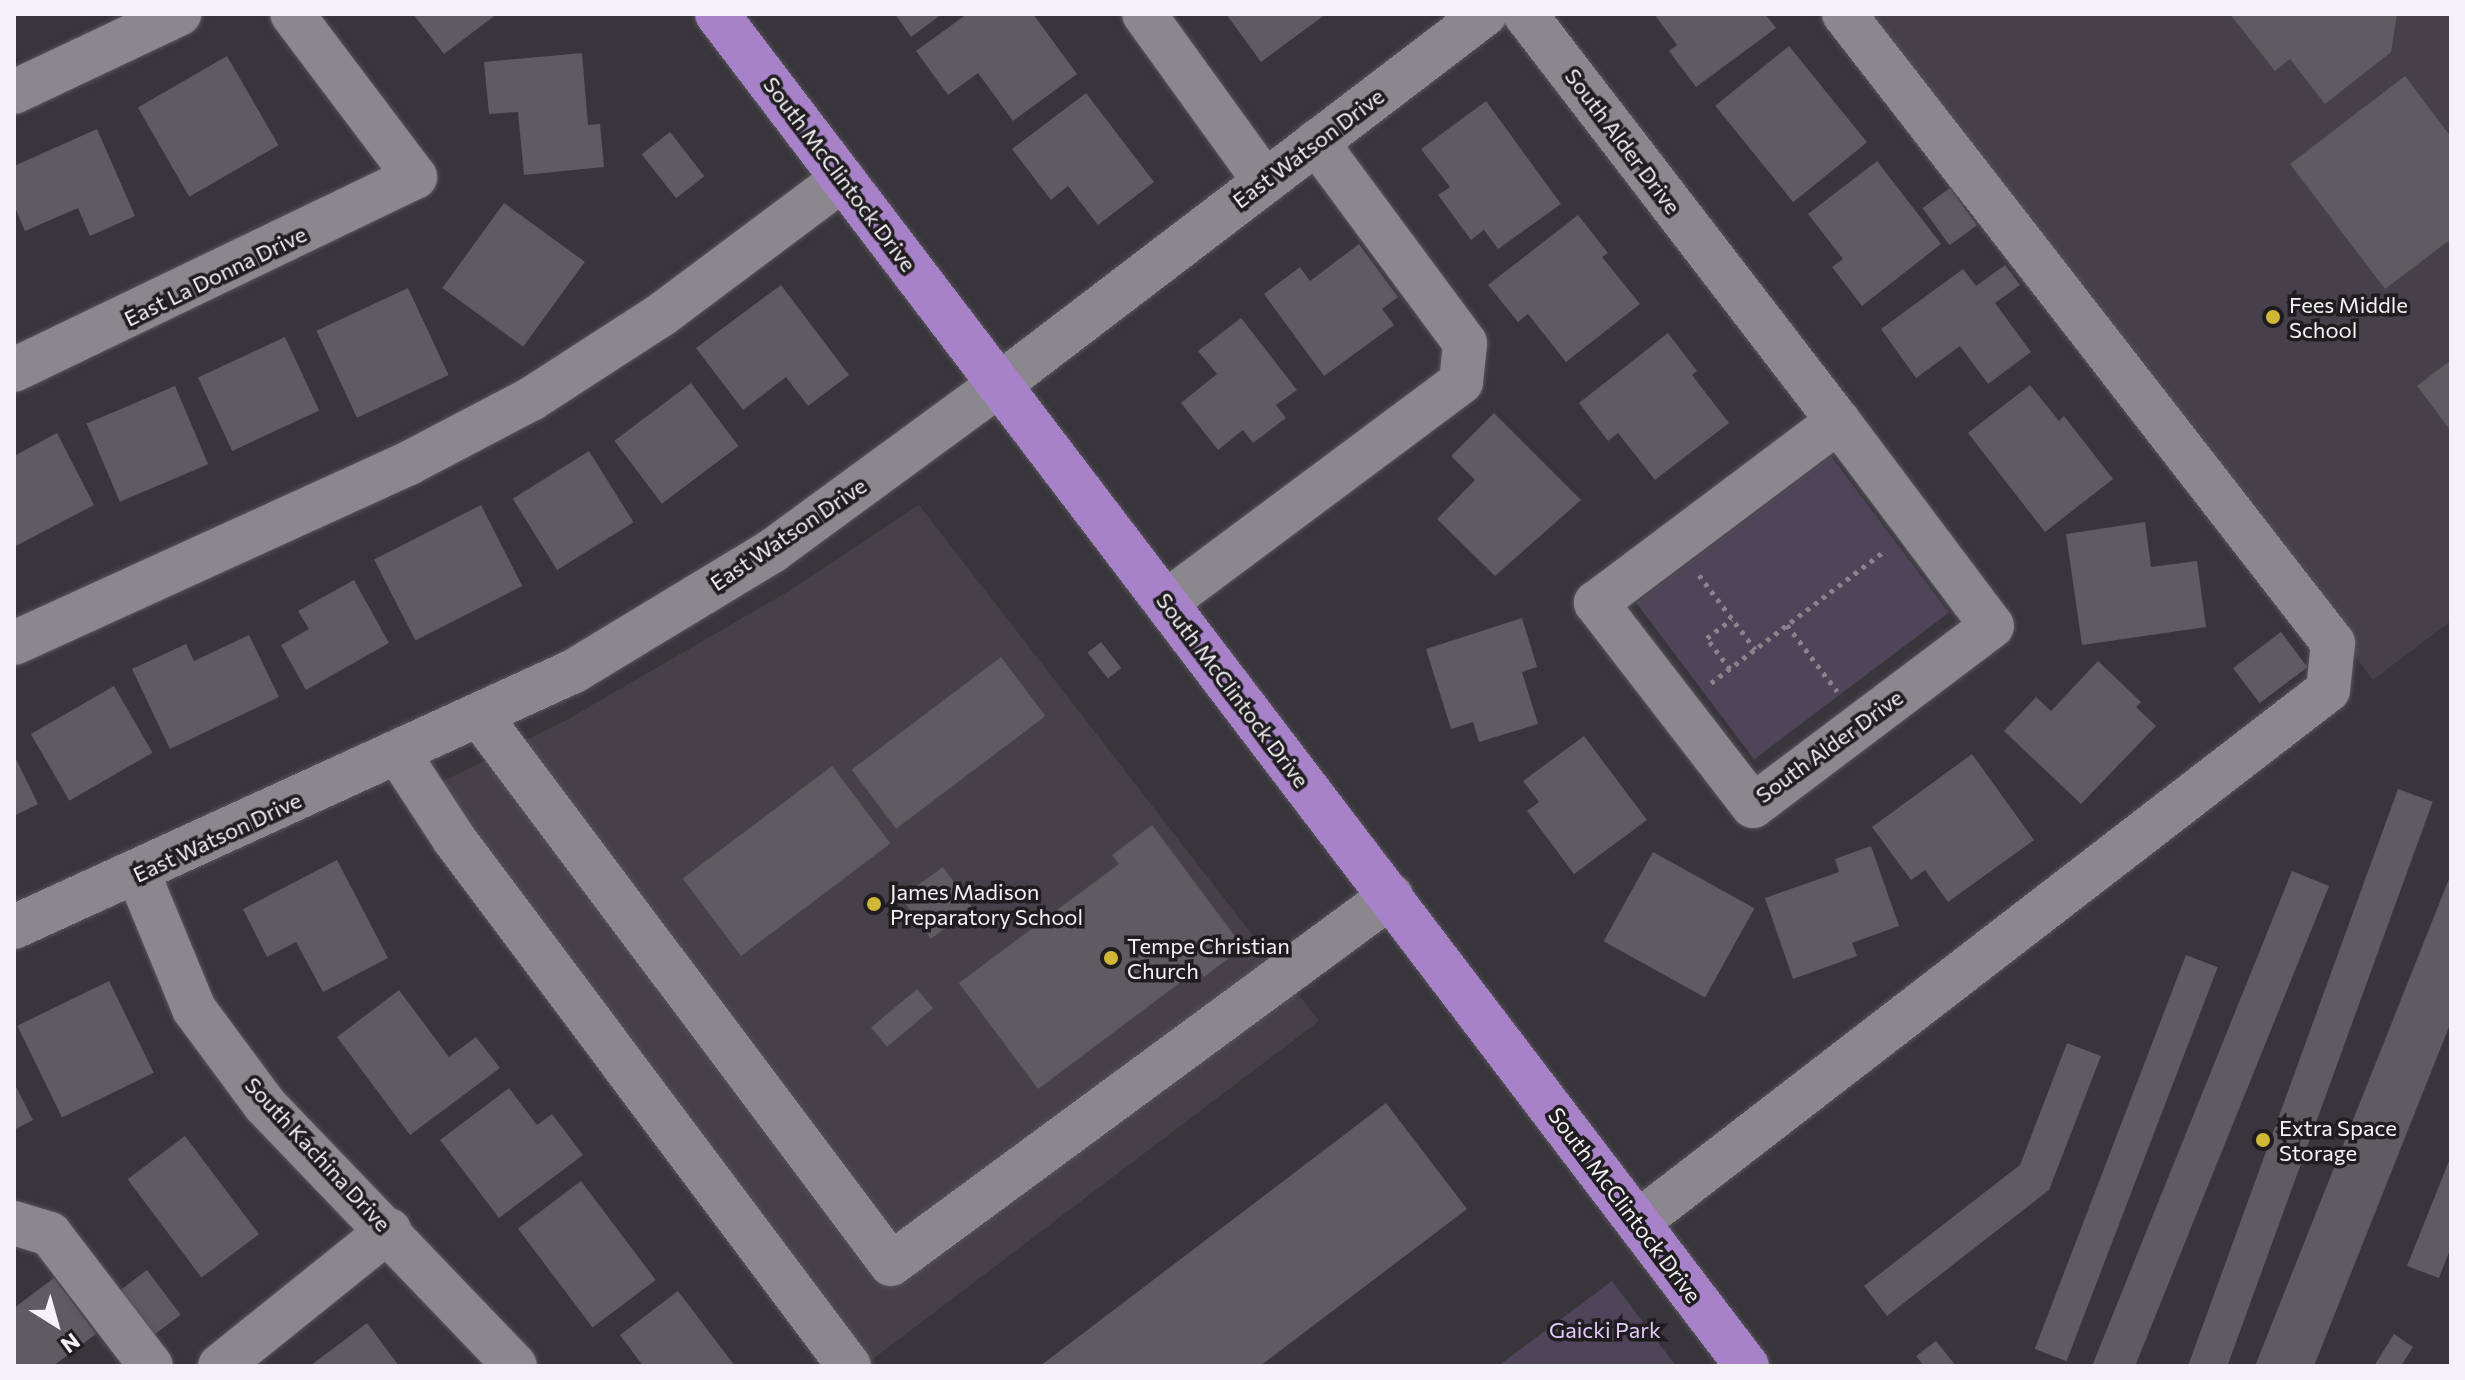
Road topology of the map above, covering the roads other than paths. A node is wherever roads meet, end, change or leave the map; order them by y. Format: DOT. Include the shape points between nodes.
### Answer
graph roads {
  1 [pos="179,14"];
  2 [pos="292,14"];
  3 [pos="717,14"];
  4 [pos="1144,14"];
  5 [pos="1485,14"];
  6 [pos="1525,14"];
  7 [pos="1844,14"];
  8 [pos="14,92"];
  9 [pos="1316,142"];
  10 [pos="843,179"];
  11 [pos="1265,182"];
  12 [pos="14,370"];
  13 [pos="1000,384"];
  14 [pos="1838,421"];
  15 [pos="1166,602"];
  16 [pos="14,643"];
  17 [pos="479,715"];
  18 [pos="398,753"];
  19 [pos="138,873"];
  20 [pos="1391,896"];
  21 [pos="14,927"];
  22 [pos="1638,1222"];
  23 [pos="14,1223"];
  24 [pos="389,1230"];
  25 [pos="151,1366"];
  26 [pos="220,1366"];
  27 [pos="515,1366"];
  28 [pos="849,1366"];
  29 [pos="1747,1366"];
  1 -- 8 [label="street"];
  2 -- 12 [label="street, East La Donna Drive" via="415,177"];
  3 -- 10 [label="main road, South McClintock Drive"];
  4 -- 11 [label="street"];
  5 -- 9 [label="street, East Watson Drive"];
  6 -- 14 [label="street, South Alder Drive"];
  7 -- 22 [label="street" via="2333,643 2328,690"];
  9 -- 11 [label="street, East Watson Drive"];
  9 -- 15 [label="street" via="1465,343 1461,382"];
  10 -- 13 [label="main road, South McClintock Drive"];
  10 -- 16 [label="street" via="661,315 531,399 409,463"];
  11 -- 13 [label="street, East Watson Drive"];
  13 -- 15 [label="main road, South McClintock Drive"];
  13 -- 17 [label="street, East Watson Drive" via="772,551 574,671"];
  14 -- 14 [label="street, South Alder Drive" via="1596,603 1753,806 1992,626"];
  15 -- 20 [label="main road, South McClintock Drive"];
  17 -- 18 [label="street, East Watson Drive"];
  17 -- 20 [label="street" via="891,1264"];
  18 -- 19 [label="street, East Watson Drive"];
  18 -- 28 [label="street" via="454,839"];
  19 -- 21 [label="street, East Watson Drive"];
  19 -- 24 [label="street, South Kachina Drive" via="194,1009 265,1105"];
  20 -- 22 [label="main road, South McClintock Drive"];
  22 -- 29 [label="main road, South McClintock Drive"];
  23 -- 25 [label="street" via="50,1234"];
  24 -- 26 [label="street"];
  24 -- 27 [label="street, South Kachina Drive"];
}
